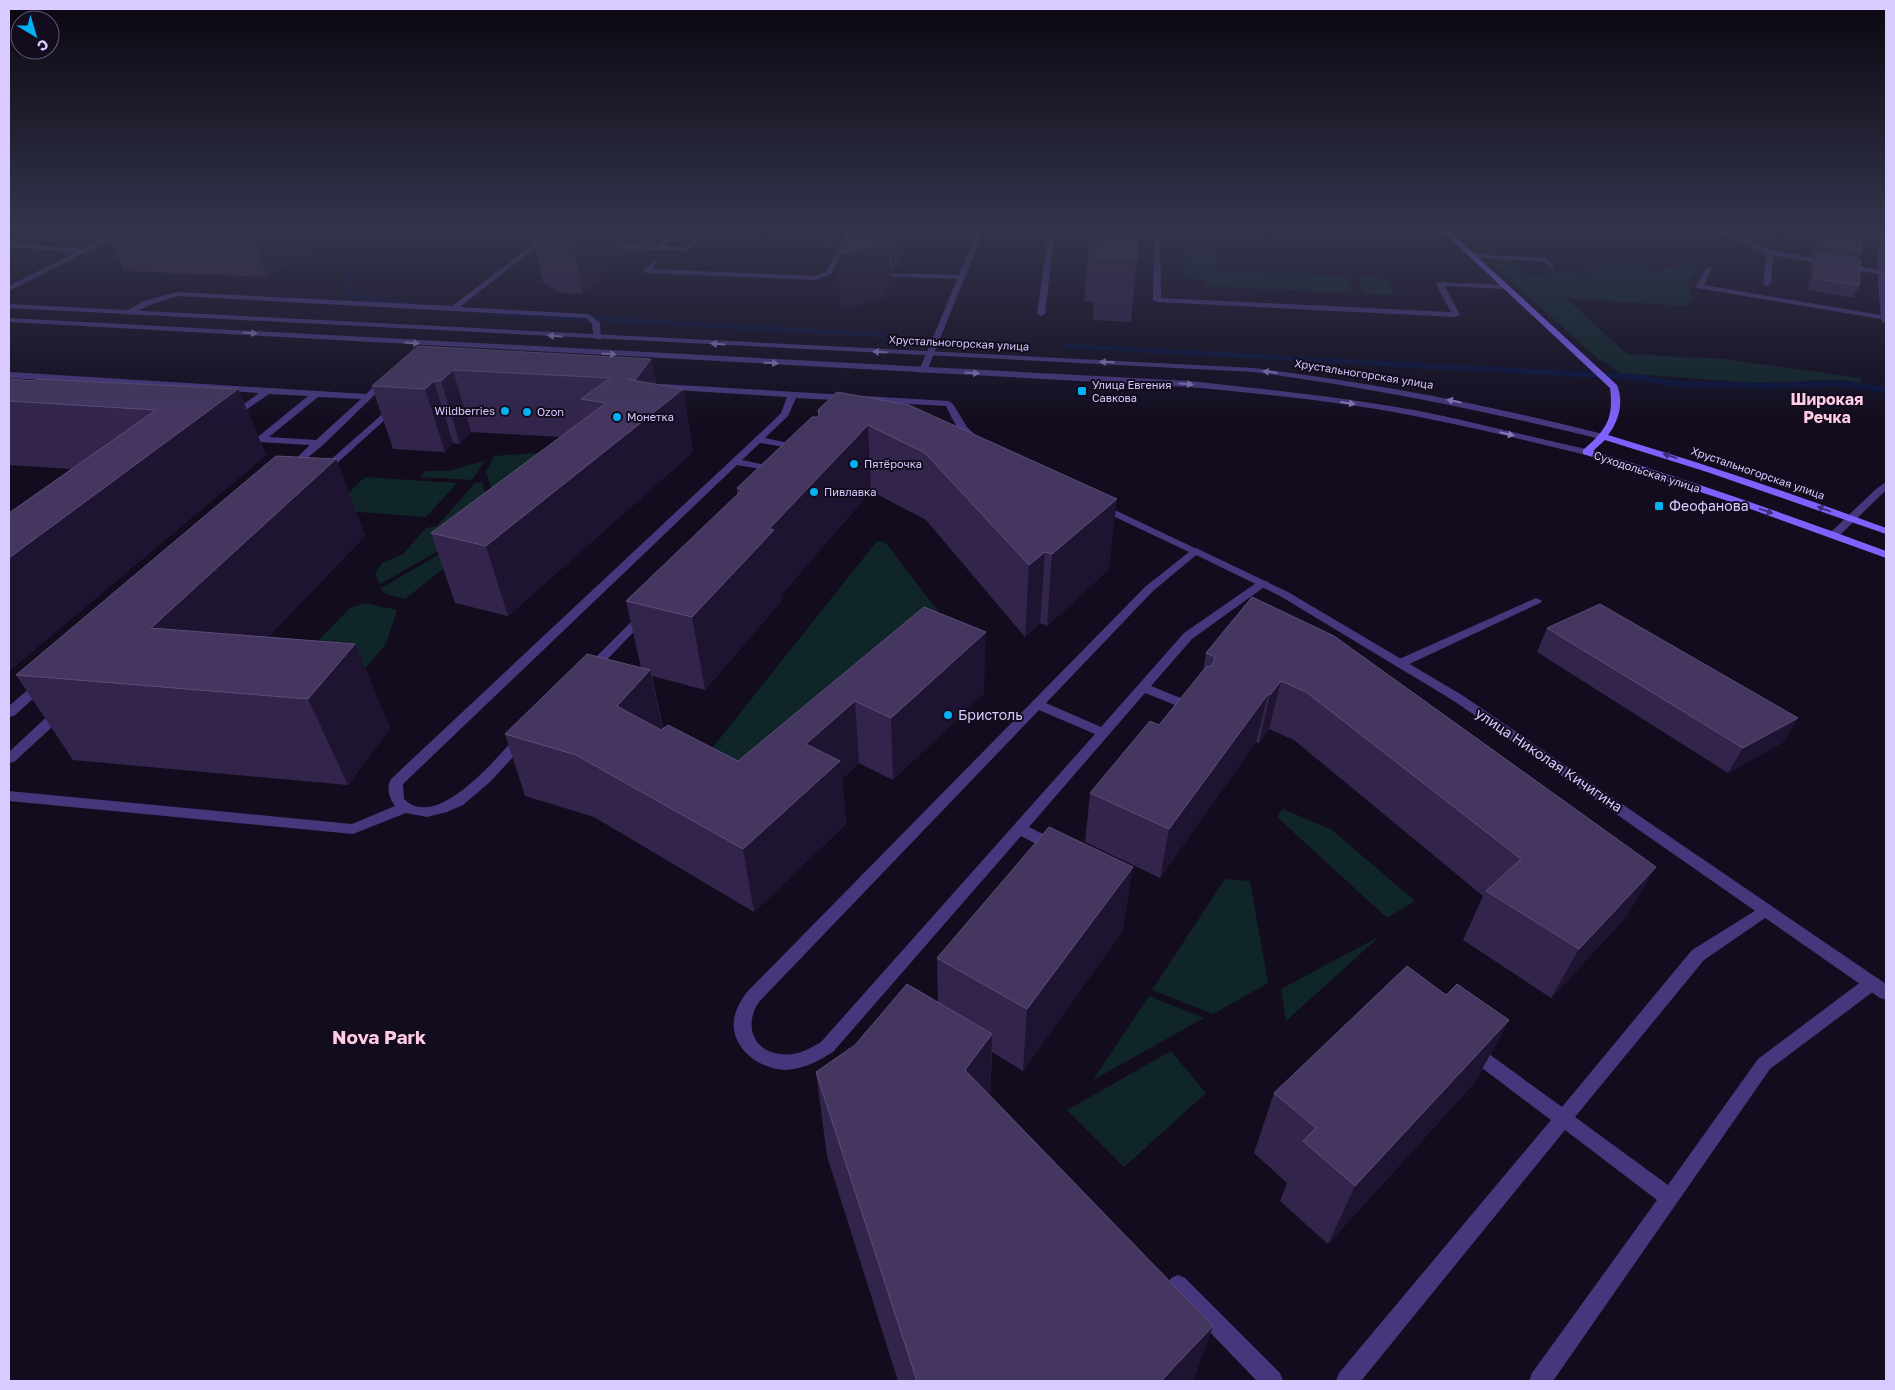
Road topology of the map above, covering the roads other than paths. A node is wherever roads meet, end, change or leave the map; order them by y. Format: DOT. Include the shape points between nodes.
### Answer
graph roads {
  1 [pos="471,294"];
  2 [pos="954,294"];
  3 [pos="1044,294"];
  4 [pos="1156,294"];
  5 [pos="1445,294"];
  6 [pos="1513,294"];
  7 [pos="1746,294"];
  8 [pos="1882,294"];
  9 [pos="9,306"];
  10 [pos="453,308"];
  11 [pos="126,313"];
  12 [pos="1041,314"];
  13 [pos="226,318"];
  14 [pos="1886,318"];
  15 [pos="9,320"];
  16 [pos="1886,322"];
  17 [pos="386,326"];
  18 [pos="202,330"];
  19 [pos="598,338"];
  20 [pos="370,340"];
  21 [pos="462,345"];
  22 [pos="929,354"];
  23 [pos="450,356"];
  24 [pos="923,371"];
  25 [pos="394,374"];
  26 [pos="9,375"];
  27 [pos="93,380"];
  28 [pos="176,385"];
  29 [pos="655,387"];
  30 [pos="222,388"];
  31 [pos="78,389"];
  32 [pos="267,391"];
  33 [pos="317,394"];
  34 [pos="162,395"];
  35 [pos="368,396"];
  36 [pos="792,396"];
  37 [pos="404,398"];
  38 [pos="206,399"];
  39 [pos="222,425"];
  40 [pos="1604,437"];
  41 [pos="234,438"];
  42 [pos="261,439"];
  43 [pos="759,440"];
  44 [pos="320,443"];
  45 [pos="986,448"];
  46 [pos="1586,452"];
  47 [pos="736,462"];
  48 [pos="283,476"];
  49 [pos="317,477"];
  50 [pos="1886,485"];
  51 [pos="1089,500"];
  52 [pos="1853,519"];
  53 [pos="1886,531"];
  54 [pos="1834,535"];
  55 [pos="1196,551"];
  56 [pos="1886,555"];
  57 [pos="1263,583"];
  58 [pos="1536,602"];
  59 [pos="654,604"];
  60 [pos="1401,663"];
  61 [pos="586,674"];
  62 [pos="53,675"];
  63 [pos="1143,687"];
  64 [pos="1037,704"];
  65 [pos="68,706"];
  66 [pos="1197,710"];
  67 [pos="9,714"];
  68 [pos="531,730"];
  69 [pos="1102,732"];
  70 [pos="9,759"];
  71 [pos="9,796"];
  72 [pos="404,808"];
  73 [pos="1018,828"];
  74 [pos="1064,852"];
  75 [pos="1766,910"];
  76 [pos="1879,988"];
  77 [pos="1459,1042"];
  78 [pos="1563,1119"];
  79 [pos="1670,1198"];
  80 [pos="1178,1285"];
  81 [pos="1272,1381"];
  82 [pos="1347,1381"];
  83 [pos="1540,1381"];
  1 -- 10 [label="street"];
  2 -- 22 [label="street"];
  3 -- 12 [label="street"];
  4 -- 5 [label="street" via="1156,300 1456,316"];
  6 -- 40 [label="main road, Суходольская улица" via="1614,387 1616,417"];
  7 -- 14 [label="street"];
  8 -- 14 [label="street"];
  9 -- 11 [label="street, Хрустальногорская улица"];
  10 -- 11 [label="street" via="177,294"];
  10 -- 19 [label="street" via="588,316 596,323"];
  11 -- 13 [label="street, Хрустальногорская улица"];
  13 -- 17 [label="street, Хрустальногорская улица"];
  13 -- 18 [label="street" via="229,320 226,325"];
  14 -- 16 [label="street"];
  15 -- 18 [label="street"];
  19 -- 17 [label="street, Хрустальногорская улица, one-way"];
  17 -- 20 [label="street" via="368,331 366,334"];
  18 -- 20 [label="street, one-way"];
  22 -- 19 [label="street, Хрустальногорская улица, one-way"];
  20 -- 21 [label="street, one-way"];
  21 -- 23 [label="street"];
  21 -- 24 [label="street, one-way"];
  22 -- 24 [label="street"];
  40 -- 22 [label="street, Хрустальногорская улица, one-way" via="1453,401 1254,370"];
  24 -- 46 [label="street, one-way" via="1190,384 1295,396 1434,417"];
  25 -- 35 [label="street"];
  26 -- 27 [label="street"];
  27 -- 28 [label="street"];
  27 -- 31 [label="street"];
  28 -- 30 [label="street"];
  28 -- 34 [label="street"];
  29 -- 36 [label="street"];
  30 -- 32 [label="street"];
  30 -- 38 [label="street"];
  32 -- 33 [label="street"];
  32 -- 39 [label="street"];
  33 -- 35 [label="street"];
  33 -- 42 [label="street"];
  35 -- 44 [label="street"];
  36 -- 43 [label="street" via="785,414"];
  36 -- 45 [label="street" via="843,402 949,404 970,438"];
  37 -- 49 [label="street"];
  40 -- 46 [label="main road, Суходольская улица"];
  52 -- 40 [label="main road, Хрустальногорская улица, one-way" via="1674,457"];
  41 -- 42 [label="street"];
  42 -- 44 [label="street"];
  43 -- 47 [label="street"];
  43 -- 47 [label="street" via="810,446 787,469"];
  44 -- 48 [label="street"];
  46 -- 54 [label="main road, Суходольская улица, one-way" via="1675,479"];
  47 -- 72 [label="street" via="396,782 397,801"];
  50 -- 52 [label="street"];
  51 -- 55 [label="street, улица Николая Кичигина"];
  52 -- 53 [label="main road, Хрустальногорская улица"];
  52 -- 54 [label="street"];
  54 -- 56 [label="main road, Суходольская улица"];
  55 -- 57 [label="street, улица Николая Кичигина"];
  55 -- 64 [label="street" via="1149,589"];
  57 -- 60 [label="street, улица Николая Кичигина"];
  57 -- 63 [label="street" via="1188,636"];
  58 -- 60 [label="street"];
  59 -- 61 [label="street"];
  60 -- 75 [label="street, улица Николая Кичигина" via="1502,728"];
  62 -- 67 [label="street"];
  63 -- 66 [label="street"];
  63 -- 69 [label="street"];
  64 -- 69 [label="street"];
  64 -- 73 [label="street" via="753,997 746,1006 741,1024 748,1044 765,1057 786,1063 813,1056 827,1047"];
  65 -- 70 [label="street"];
  68 -- 72 [label="street" via="458,802 429,812"];
  69 -- 73 [label="street"];
  71 -- 72 [label="street" via="353,829"];
  73 -- 74 [label="street"];
  75 -- 76 [label="street, улица Николая Кичигина"];
  75 -- 78 [label="street" via="1698,955"];
  76 -- 79 [label="street" via="1764,1064"];
  77 -- 78 [label="street"];
  78 -- 79 [label="street"];
  78 -- 82 [label="street"];
  79 -- 83 [label="street"];
  80 -- 81 [label="street"];
}
